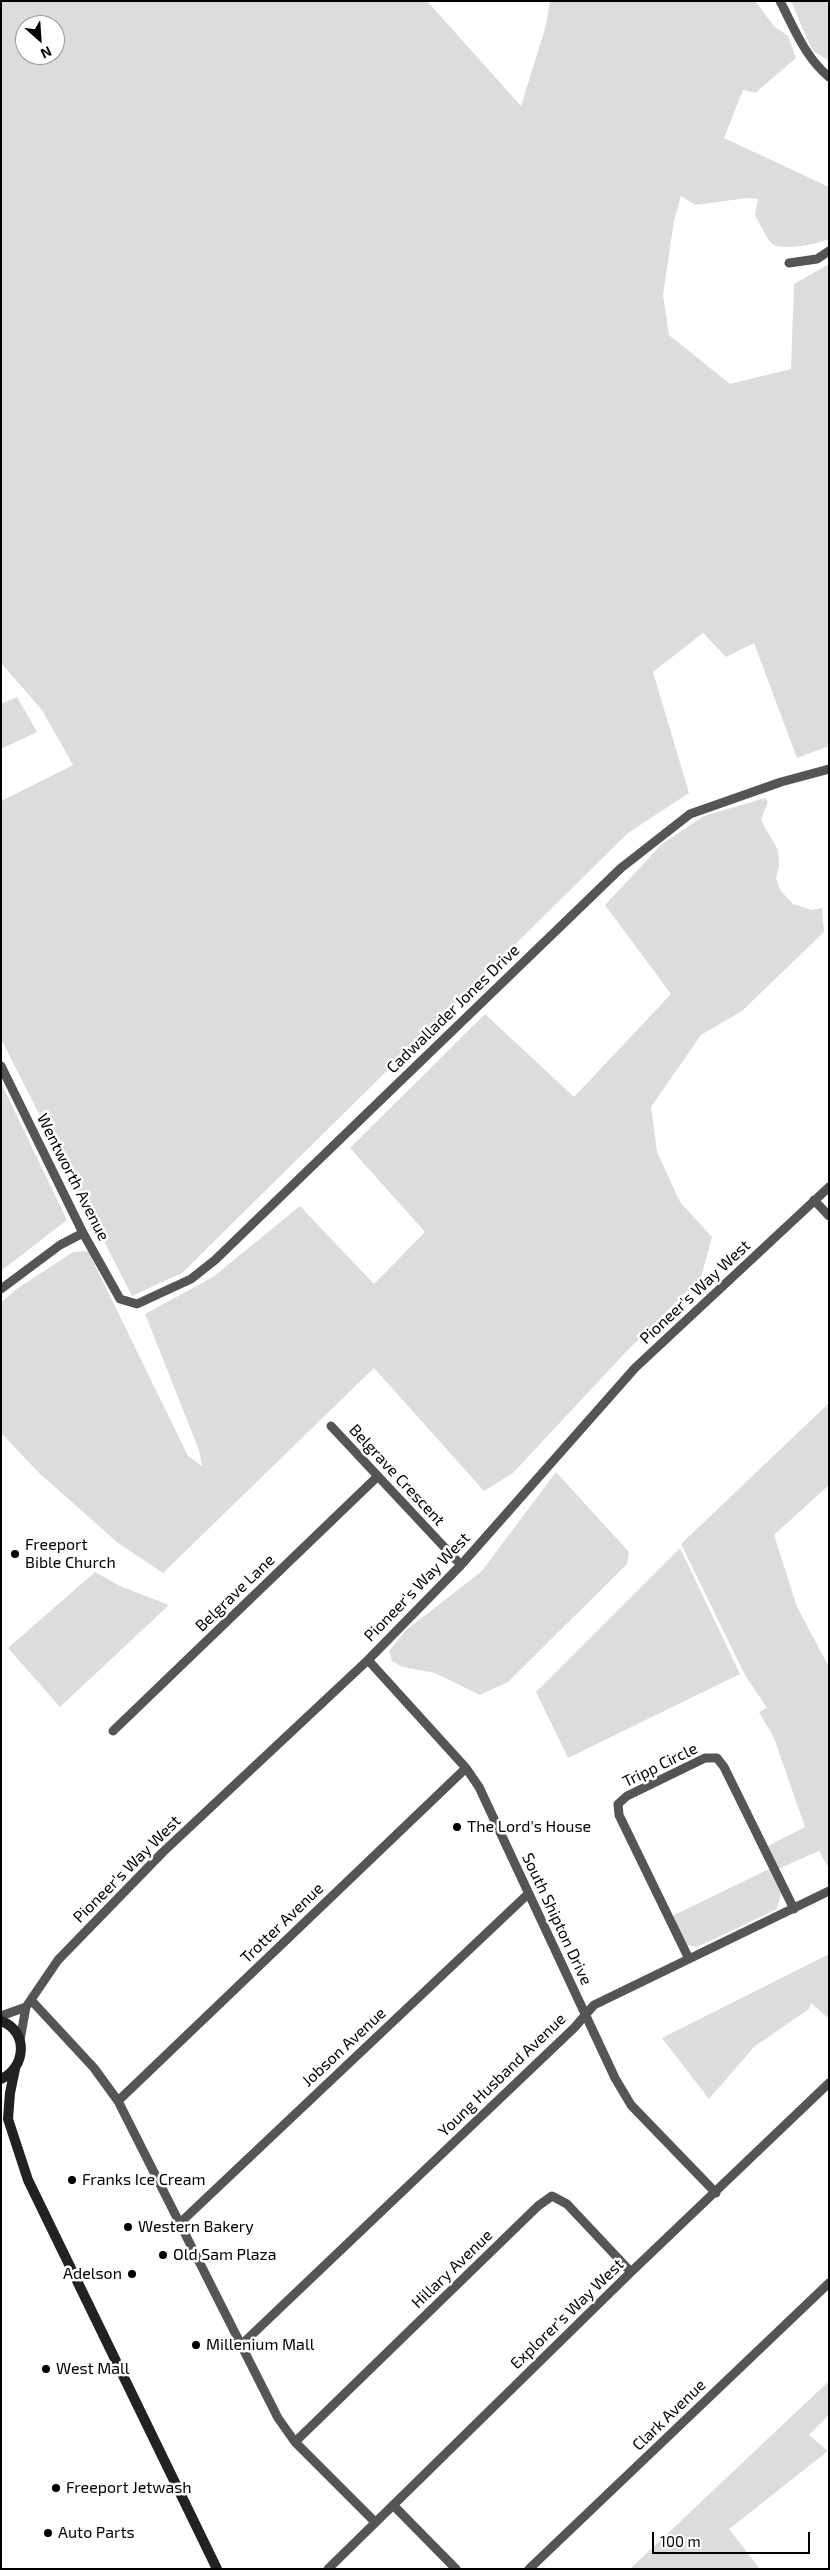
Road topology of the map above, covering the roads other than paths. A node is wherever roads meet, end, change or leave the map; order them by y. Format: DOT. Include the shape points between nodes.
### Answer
graph roads {
  1 [pos="780,1"];
  2 [pos="829,77"];
  3 [pos="829,251"];
  4 [pos="789,263"];
  5 [pos="829,769"];
  6 [pos="1,1066"];
  7 [pos="829,1187"];
  8 [pos="814,1200"];
  9 [pos="829,1216"];
  10 [pos="83,1233"];
  11 [pos="1,1290"];
  12 [pos="120,1299"];
  13 [pos="331,1426"];
  14 [pos="378,1476"];
  15 [pos="461,1565"];
  16 [pos="368,1660"];
  17 [pos="113,1731"];
  18 [pos="466,1768"];
  19 [pos="829,1891"];
  20 [pos="528,1894"];
  21 [pos="794,1909"];
  22 [pos="689,1959"];
  23 [pos="29,2004"];
  24 [pos="586,2015"];
  25 [pos="1,2016"];
  26 [pos="1,2021"];
  27 [pos="20,2040"];
  28 [pos="15,2069"];
  29 [pos="1,2079"];
  30 [pos="829,2083"];
  31 [pos="118,2101"];
  32 [pos="1,2110"];
  33 [pos="8,2119"];
  34 [pos="716,2192"];
  35 [pos="181,2222"];
  36 [pos="630,2272"];
  37 [pos="829,2283"];
  38 [pos="240,2346"];
  39 [pos="295,2442"];
  40 [pos="393,2505"];
  41 [pos="375,2522"];
  42 [pos="217,2569"];
  43 [pos="328,2569"];
  44 [pos="456,2569"];
  45 [pos="529,2569"];
  1 -- 2 [label="street" via="805,50"];
  3 -- 4 [label="street" via="817,259"];
  5 -- 12 [label="street, Cadwallader Jones Drive" via="690,814 621,868 215,1260 191,1279 156,1297 137,1304"];
  6 -- 10 [label="street, Wentworth Avenue"];
  7 -- 8 [label="street, Pioneer's Way West"];
  8 -- 9 [label="street"];
  8 -- 15 [label="street, Pioneer's Way West" via="635,1368"];
  10 -- 11 [label="street" via="60,1245"];
  10 -- 12 [label="street, Wentworth Avenue"];
  13 -- 14 [label="street, Belgrave Crescent"];
  14 -- 15 [label="street, Belgrave Crescent"];
  14 -- 17 [label="street, Belgrave Lane"];
  15 -- 16 [label="street, Pioneer's Way West"];
  16 -- 18 [label="street, South Shipton Drive"];
  16 -- 23 [label="street, Pioneer's Way West" via="163,1852 58,1960"];
  18 -- 20 [label="street, South Shipton Drive" via="479,1787"];
  18 -- 31 [label="street, Trotter Avenue"];
  19 -- 21 [label="street, Young Husband Avenue"];
  20 -- 24 [label="street, South Shipton Drive"];
  20 -- 35 [label="street, Jobson Avenue"];
  21 -- 22 [label="street, Young Husband Avenue"];
  21 -- 22 [label="street, Tripp Circle" via="724,1767 717,1758 705,1758 627,1796 618,1804 619,1815"];
  22 -- 24 [label="street, Young Husband Avenue" via="594,2005"];
  23 -- 25 [label="street"];
  23 -- 27 [label="street, Pioneer's Way West"];
  23 -- 31 [label="street" via="94,2068"];
  24 -- 34 [label="street, South Shipton Drive" via="630,2105"];
  24 -- 38 [label="street, Young Husband Avenue"];
  26 -- 27 [label="main road" via="14,2030"];
  27 -- 28 [label="main road" via="22,2050"];
  28 -- 29 [label="main road"];
  28 -- 33 [label="main road"];
  30 -- 34 [label="street, Explorer's Way West"];
  31 -- 35 [label="street"];
  32 -- 33 [label="main road"];
  33 -- 42 [label="main road" via="33,2193"];
  34 -- 36 [label="street, Explorer's Way West"];
  35 -- 38 [label="street"];
  36 -- 39 [label="street, Hillary Avenue" via="567,2204 552,2196"];
  36 -- 40 [label="street, Explorer's Way West"];
  37 -- 45 [label="street, Clark Avenue"];
  38 -- 39 [label="street" via="278,2418"];
  39 -- 41 [label="street"];
  40 -- 41 [label="street, Explorer's Way West"];
  40 -- 44 [label="street"];
  41 -- 43 [label="street, Explorer's Way West"];
}
